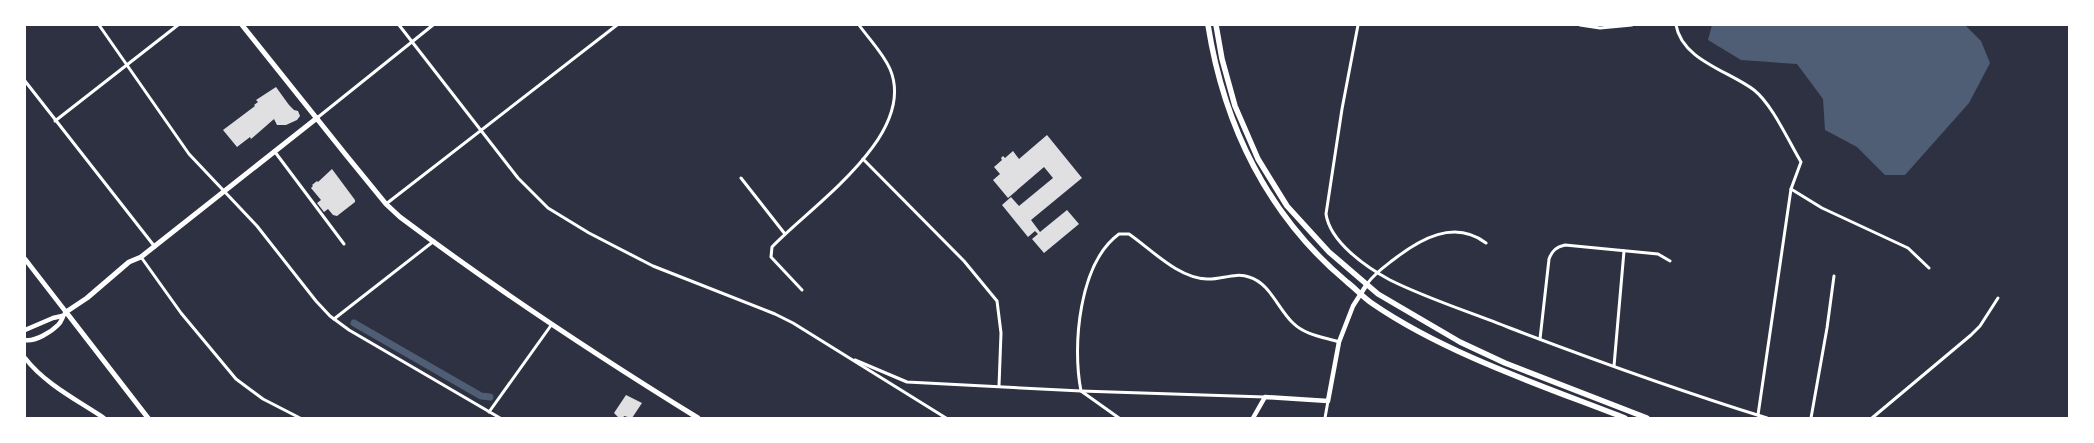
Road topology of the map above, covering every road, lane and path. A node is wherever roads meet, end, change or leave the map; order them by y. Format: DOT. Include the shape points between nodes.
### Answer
graph roads {
  1 [pos="99,25"];
  2 [pos="178,25"];
  3 [pos="242,25"];
  4 [pos="399,25"];
  5 [pos="433,25"];
  6 [pos="617,25"];
  7 [pos="859,25"];
  8 [pos="1208,25"];
  9 [pos="1216,25"];
  10 [pos="1358,25"];
  11 [pos="1580,25"];
  12 [pos="1632,25"];
  13 [pos="1676,25"];
  14 [pos="412,42"];
  15 [pos="126,66"];
  16 [pos="25,80"];
  17 [pos="317,118"];
  18 [pos="55,120"];
  19 [pos="481,130"];
  20 [pos="275,152"];
  21 [pos="863,159"];
  22 [pos="741,178"];
  23 [pos="1791,189"];
  24 [pos="224,191"];
  25 [pos="386,204"];
  26 [pos="785,234"];
  27 [pos="434,241"];
  28 [pos="1486,242"];
  29 [pos="344,244"];
  30 [pos="155,247"];
  31 [pos="1624,251"];
  32 [pos="141,258"];
  33 [pos="25,259"];
  34 [pos="1670,261"];
  35 [pos="1929,268"];
  36 [pos="1378,272"];
  37 [pos="1834,276"];
  38 [pos="1368,284"];
  39 [pos="802,290"];
  40 [pos="1361,294"];
  41 [pos="1998,298"];
  42 [pos="66,312"];
  43 [pos="62,316"];
  44 [pos="334,319"];
  45 [pos="552,324"];
  46 [pos="25,330"];
  47 [pos="1540,339"];
  48 [pos="25,340"];
  49 [pos="1338,342"];
  50 [pos="847,357"];
  51 [pos="25,358"];
  52 [pos="1614,366"];
  53 [pos="999,386"];
  54 [pos="1081,391"];
  55 [pos="1266,397"];
  56 [pos="1328,401"];
  57 [pos="489,412"];
  58 [pos="1758,415"];
  59 [pos="104,418"];
  60 [pos="148,418"];
  61 [pos="300,418"];
  62 [pos="500,418"];
  63 [pos="698,418"];
  64 [pos="946,418"];
  65 [pos="1119,418"];
  66 [pos="1253,418"];
  67 [pos="1325,418"];
  68 [pos="1625,418"];
  69 [pos="1647,418"];
  70 [pos="1767,418"];
  71 [pos="1811,418"];
  72 [pos="1872,418"];
  1 -- 15 [label="street"];
  2 -- 15 [label="street"];
  3 -- 17 [label="main road"];
  4 -- 14 [label="street"];
  5 -- 14 [label="street"];
  6 -- 19 [label="street"];
  7 -- 21 [label="street" via="890,69 895,97 887,122"];
  8 -- 40 [label="highway" via="1228,107 1262,184 1297,233"];
  9 -- 38 [label="highway" via="1235,106 1269,179 1309,232"];
  10 -- 36 [label="street" via="1326,214 1330,227 1341,242"];
  11 -- 12 [label="street" via="1600,28"];
  13 -- 23 [label="street" via="1680,39 1695,54 1754,90 1764,100 1801,162"];
  14 -- 17 [label="street"];
  14 -- 19 [label="street"];
  15 -- 18 [label="street"];
  15 -- 24 [label="street" via="189,154"];
  16 -- 18 [label="street"];
  17 -- 20 [label="main road"];
  17 -- 25 [label="main road"];
  18 -- 30 [label="street"];
  19 -- 25 [label="street"];
  19 -- 50 [label="street" via="518,178 555,213 653,266 774,314"];
  20 -- 24 [label="main road"];
  20 -- 29 [label="street"];
  21 -- 26 [label="street" via="810,214"];
  21 -- 53 [label="street" via="964,261 997,301 1001,333"];
  22 -- 26 [label="street"];
  23 -- 35 [label="street" via="1828,211 1908,248"];
  23 -- 58 [label="street"];
  24 -- 30 [label="main road"];
  24 -- 44 [label="street"];
  25 -- 27 [label="main road"];
  26 -- 39 [label="street" via="771,250 771,256"];
  27 -- 44 [label="street"];
  27 -- 45 [label="main road"];
  28 -- 36 [label="street" via="1463,233 1435,234 1415,244"];
  30 -- 32 [label="main road"];
  31 -- 34 [label="street" via="1658,254"];
  31 -- 47 [label="street" via="1565,245 1552,252 1548,259"];
  31 -- 52 [label="street"];
  32 -- 42 [label="main road" via="129,262 88,298"];
  32 -- 61 [label="street" via="180,313 236,379 262,399"];
  33 -- 42 [label="street"];
  36 -- 38 [label="street"];
  36 -- 47 [label="street" via="1422,294"];
  37 -- 71 [label="street"];
  38 -- 40 [label="street"];
  38 -- 69 [label="highway" via="1378,294 1481,353"];
  40 -- 49 [label="street"];
  40 -- 68 [label="highway" via="1397,320 1456,350"];
  41 -- 72 [label="street" via="1971,335"];
  42 -- 43 [label="street"];
  42 -- 60 [label="main road"];
  43 -- 46 [label="street"];
  43 -- 48 [label="street" via="58,326 44,335"];
  44 -- 57 [label="street"];
  45 -- 57 [label="street"];
  45 -- 63 [label="main road"];
  47 -- 52 [label="street"];
  49 -- 54 [label="street" via="1302,330 1287,317 1260,283 1248,276 1199,278 1181,272 1129,234 1120,234 1092,267 1085,288 1078,346"];
  49 -- 56 [label="street"];
  50 -- 53 [label="street" via="907,382"];
  50 -- 64 [label="street"];
  51 -- 59 [label="street" via="52,384"];
  52 -- 58 [label="street"];
  53 -- 54 [label="street"];
  54 -- 55 [label="street"];
  54 -- 65 [label="street"];
  55 -- 56 [label="street"];
  55 -- 66 [label="street"];
  56 -- 67 [label="street"];
  57 -- 62 [label="street"];
  58 -- 70 [label="street"];
}
